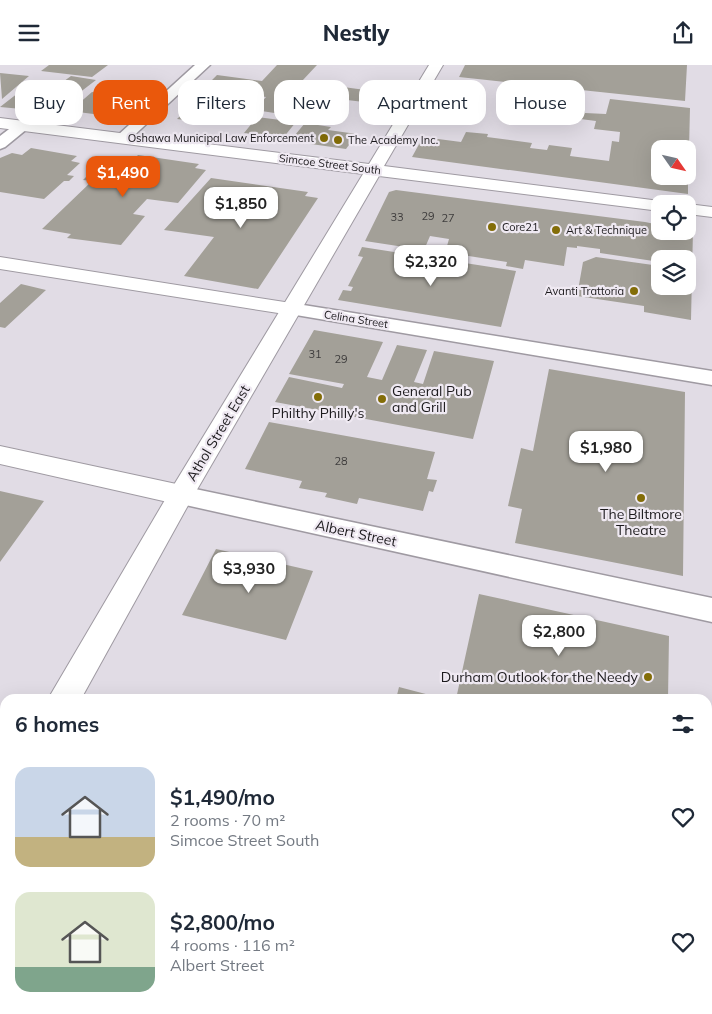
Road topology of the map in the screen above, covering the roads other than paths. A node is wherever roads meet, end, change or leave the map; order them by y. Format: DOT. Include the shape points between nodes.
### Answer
graph roads {
  1 [pos="203,65"];
  2 [pos="436,65"];
  3 [pos="0,123"];
  4 [pos="22,126"];
  5 [pos="122,138"];
  6 [pos="0,144"];
  7 [pos="375,170"];
  8 [pos="651,205"];
  9 [pos="696,210"];
  10 [pos="712,212"];
  11 [pos="0,263"];
  12 [pos="291,309"];
  13 [pos="712,379"];
  14 [pos="0,455"];
  15 [pos="181,495"];
  16 [pos="712,609"];
  17 [pos="67,694"];
  1 -- 5 [label="street"];
  2 -- 7 [label="main road, Athol Street East"];
  3 -- 4 [label="main road, Simcoe Street South"];
  4 -- 5 [label="main road, Simcoe Street South"];
  4 -- 6 [label="street"];
  5 -- 7 [label="main road, Simcoe Street South"];
  7 -- 8 [label="main road, Simcoe Street South"];
  7 -- 12 [label="main road, Athol Street East"];
  9 -- 10 [label="main road"];
  11 -- 12 [label="main road, Celina Street"];
  12 -- 13 [label="street, Celina Street"];
  12 -- 15 [label="main road, Athol Street East"];
  14 -- 15 [label="main road, Albert Street"];
  15 -- 16 [label="street, Albert Street"];
  15 -- 17 [label="main road, Athol Street East"];
}
